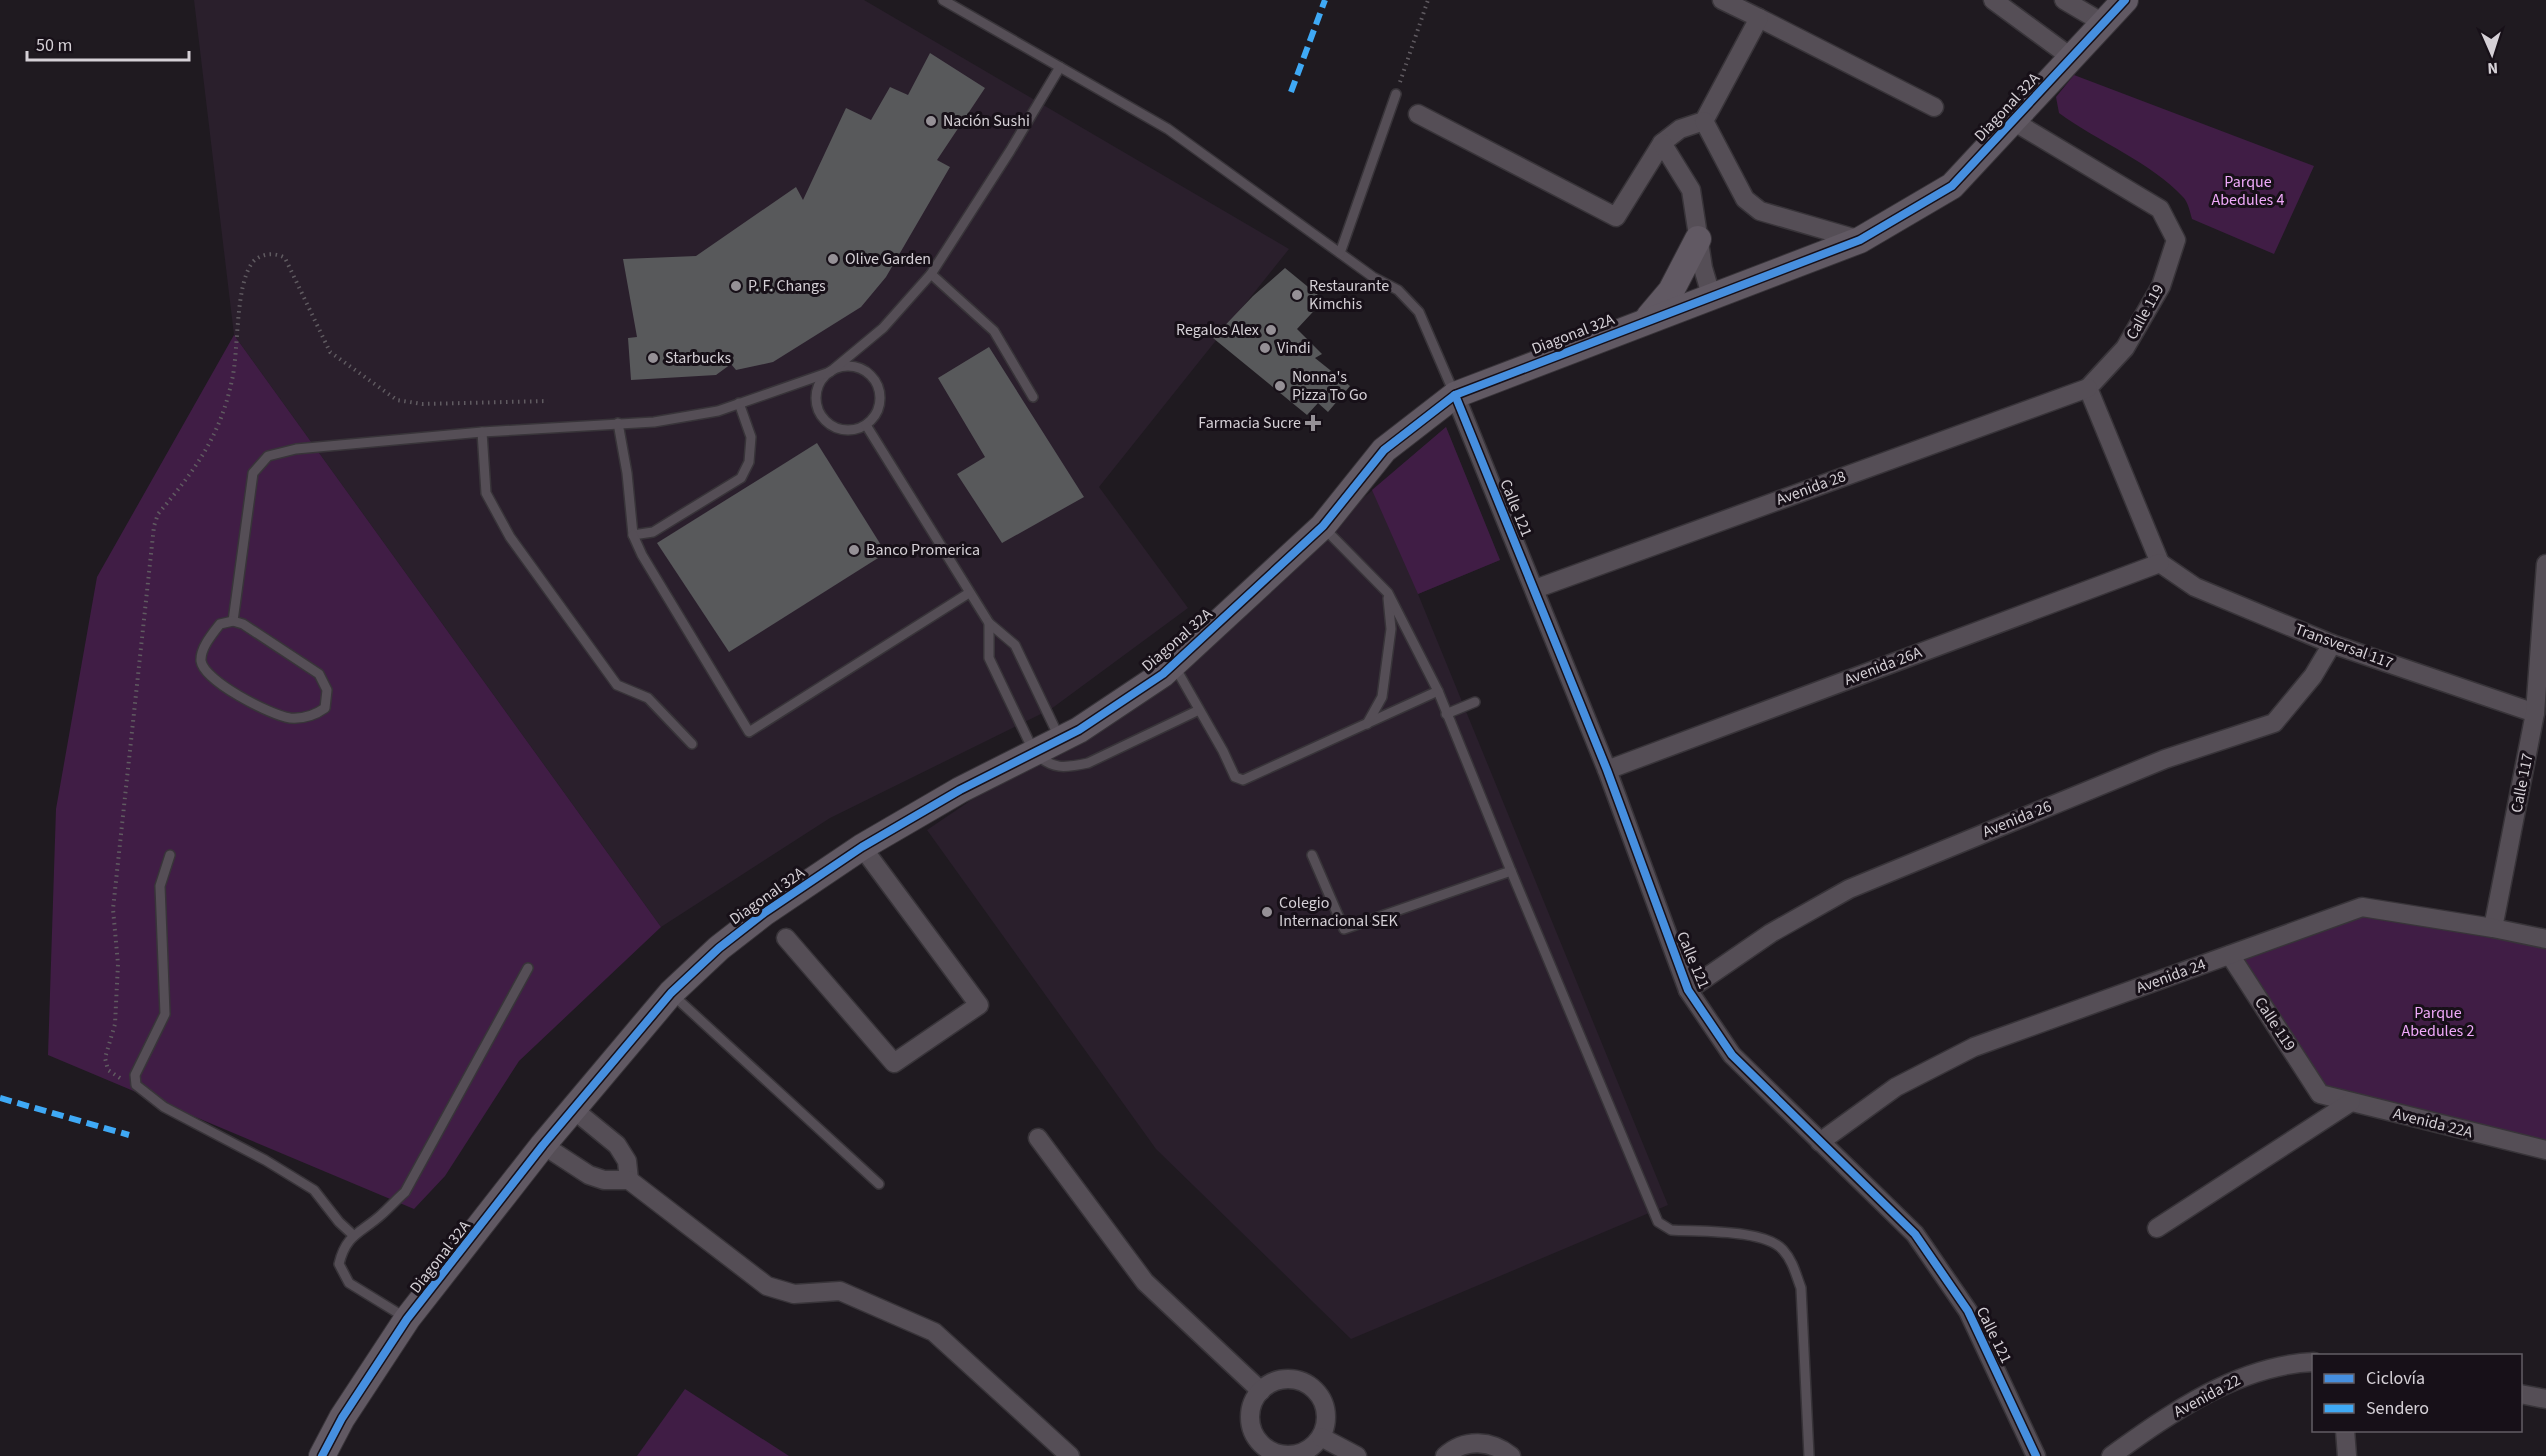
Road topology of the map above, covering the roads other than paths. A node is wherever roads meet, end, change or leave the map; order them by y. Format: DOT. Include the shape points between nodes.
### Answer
graph roads {
  1 [pos="943,0"];
  2 [pos="1722,0"];
  3 [pos="1993,0"];
  4 [pos="2064,0"];
  5 [pos="2125,0"];
  6 [pos="1759,18"];
  7 [pos="2103,23"];
  8 [pos="2072,58"];
  9 [pos="1060,67"];
  10 [pos="1396,94"];
  11 [pos="1934,106"];
  12 [pos="1418,114"];
  13 [pos="1704,121"];
  14 [pos="2013,121"];
  15 [pos="1662,143"];
  16 [pos="1698,239"];
  17 [pos="1860,240"];
  18 [pos="1340,252"];
  19 [pos="931,274"];
  20 [pos="1711,295"];
  21 [pos="1647,320"];
  22 [pos="830,372"];
  23 [pos="2088,388"];
  24 [pos="1455,395"];
  25 [pos="1033,397"];
  26 [pos="739,403"];
  27 [pos="618,423"];
  28 [pos="866,425"];
  29 [pos="482,432"];
  30 [pos="1323,526"];
  31 [pos="633,535"];
  32 [pos="2160,563"];
  33 [pos="2546,564"];
  34 [pos="1535,589"];
  35 [pos="969,593"];
  36 [pos="1388,593"];
  37 [pos="233,621"];
  38 [pos="989,623"];
  39 [pos="2332,644"];
  40 [pos="1174,664"];
  41 [pos="1438,691"];
  42 [pos="1475,702"];
  43 [pos="1200,710"];
  44 [pos="2535,713"];
  45 [pos="1446,714"];
  46 [pos="1367,724"];
  47 [pos="1060,739"];
  48 [pos="692,744"];
  49 [pos="1034,752"];
  50 [pos="1607,770"];
  51 [pos="862,847"];
  52 [pos="170,855"];
  53 [pos="1312,855"];
  54 [pos="1511,871"];
  55 [pos="2493,928"];
  56 [pos="786,938"];
  57 [pos="2546,939"];
  58 [pos="2230,955"];
  59 [pos="528,968"];
  60 [pos="1688,990"];
  61 [pos="671,993"];
  62 [pos="2320,1094"];
  63 [pos="2351,1102"];
  64 [pos="573,1109"];
  65 [pos="1038,1138"];
  66 [pos="1820,1142"];
  67 [pos="543,1145"];
  68 [pos="2546,1150"];
  69 [pos="629,1180"];
  70 [pos="879,1184"];
  71 [pos="2157,1228"];
  72 [pos="354,1235"];
  73 [pos="407,1319"];
  74 [pos="2312,1362"];
  75 [pos="1261,1391"];
  76 [pos="2522,1394"];
  77 [pos="2546,1399"];
  78 [pos="2345,1432"];
  79 [pos="1321,1437"];
  80 [pos="322,1456"];
  81 [pos="1070,1456"];
  82 [pos="1289,1456"];
  83 [pos="1357,1456"];
  84 [pos="1445,1456"];
  85 [pos="1511,1456"];
  86 [pos="1809,1456"];
  87 [pos="2037,1456"];
  88 [pos="2111,1456"];
  89 [pos="2347,1456"];
  1 -- 9 [label="lane"];
  2 -- 6 [label="street"];
  3 -- 8 [label="street"];
  4 -- 7 [label="street"];
  5 -- 7 [label="street, Diagonal 32A"];
  6 -- 11 [label="street"];
  6 -- 13 [label="street"];
  7 -- 8 [label="street, Diagonal 32A"];
  8 -- 14 [label="street, Diagonal 32A"];
  9 -- 18 [label="lane" via="1168,129"];
  9 -- 19 [label="lane"];
  10 -- 18 [label="lane"];
  12 -- 15 [label="street" via="1616,217"];
  13 -- 15 [label="street" via="1680,129"];
  13 -- 17 [label="street" via="1745,199 1760,211"];
  14 -- 17 [label="street, Diagonal 32A" via="1952,186"];
  14 -- 23 [label="street, Calle 119" via="2160,209 2176,240 2161,286 2125,348"];
  15 -- 16 [label="street" via="1691,190"];
  16 -- 20 [label="street"];
  16 -- 21 [label="street" via="1671,291"];
  17 -- 20 [label="street, Diagonal 32A"];
  18 -- 24 [label="lane" via="1410,300"];
  19 -- 22 [label="lane" via="883,328"];
  19 -- 25 [label="lane" via="994,331"];
  20 -- 21 [label="street, Diagonal 32A"];
  21 -- 24 [label="street, Diagonal 32A"];
  22 -- 26 [label="lane"];
  22 -- 28 [label="lane" via="823,378 816,397 822,416 828,423 847,430"];
  22 -- 28 [label="lane" via="850,366 875,381 880,400 878,410"];
  23 -- 32 [label="street"];
  23 -- 34 [label="street, Avenida 28"];
  24 -- 30 [label="street, Diagonal 32A" via="1384,450"];
  24 -- 34 [label="street, Calle 121"];
  26 -- 27 [label="lane" via="718,411 654,422"];
  26 -- 31 [label="lane" via="751,437 749,462 741,478 653,532"];
  27 -- 29 [label="lane"];
  27 -- 31 [label="lane"];
  28 -- 35 [label="lane"];
  29 -- 37 [label="lane" via="296,449 268,456 253,473"];
  29 -- 48 [label="lane" via="486,494 510,537 617,685 648,698"];
  30 -- 36 [label="lane"];
  30 -- 40 [label="street, Diagonal 32A"];
  31 -- 35 [label="lane" via="749,732"];
  32 -- 39 [label="street, Transversal 117" via="2195,587"];
  32 -- 50 [label="street, Avenida 26A"];
  33 -- 44 [label="street, Calle 117"];
  34 -- 50 [label="street, Calle 121"];
  35 -- 38 [label="lane"];
  36 -- 41 [label="lane"];
  36 -- 46 [label="lane" via="1391,629 1382,697"];
  37 -- 37 [label="lane" via="220,624 205,646 201,659 206,672 269,712 290,718 312,717 325,708 327,690 319,674"];
  38 -- 47 [label="lane" via="1015,645"];
  38 -- 49 [label="lane" via="989,658"];
  39 -- 44 [label="street, Transversal 117"];
  39 -- 60 [label="street, Avenida 26" via="2313,676 2274,723 2165,759 1849,889 1771,933"];
  40 -- 43 [label="lane"];
  40 -- 47 [label="street, Diagonal 32A" via="1154,681"];
  41 -- 45 [label="lane"];
  41 -- 46 [label="lane"];
  42 -- 45 [label="lane"];
  43 -- 46 [label="lane" via="1235,777 1243,780"];
  43 -- 49 [label="lane" via="1088,763 1070,767 1046,764"];
  44 -- 55 [label="street, Calle 117"];
  45 -- 54 [label="lane"];
  47 -- 49 [label="street, Diagonal 32A"];
  49 -- 51 [label="street, Diagonal 32A"];
  50 -- 60 [label="street, Calle 121"];
  51 -- 56 [label="street" via="979,1005 894,1063"];
  51 -- 61 [label="street, Diagonal 32A" via="764,913"];
  52 -- 72 [label="lane" via="160,886 165,1014 135,1075 136,1085 164,1107 314,1190"];
  53 -- 54 [label="lane" via="1344,929"];
  54 -- 86 [label="lane" via="1658,1222 1671,1230 1767,1239 1783,1249 1793,1266 1801,1288"];
  55 -- 57 [label="street, Avenida 24"];
  55 -- 58 [label="street, Avenida 24" via="2362,908"];
  58 -- 62 [label="street, Calle 119"];
  58 -- 66 [label="street, Avenida 24" via="1974,1047 1896,1087"];
  59 -- 72 [label="lane" via="405,1192"];
  60 -- 66 [label="street, Calle 121" via="1732,1054"];
  61 -- 64 [label="street, Diagonal 32A"];
  61 -- 70 [label="lane"];
  62 -- 63 [label="street, Avenida 22A"];
  63 -- 68 [label="street, Avenida 22A"];
  63 -- 71 [label="street"];
  64 -- 67 [label="street, Diagonal 32A"];
  64 -- 69 [label="street" via="616,1144 627,1161"];
  65 -- 75 [label="street" via="1145,1282"];
  66 -- 87 [label="street, Calle 121" via="1915,1234 1968,1311"];
  67 -- 69 [label="street" via="589,1175 604,1180"];
  67 -- 73 [label="street, Diagonal 32A"];
  69 -- 81 [label="street" via="767,1286 794,1294 840,1291 934,1332"];
  72 -- 73 [label="lane" via="342,1253 341,1272 349,1283"];
  73 -- 80 [label="street, Diagonal 32A" via="342,1418"];
  74 -- 88 [label="street, Avenida 22" via="2247,1374 2164,1418"];
  75 -- 79 [label="street" via="1282,1380 1294,1380 1311,1388 1323,1401 1326,1413"];
  75 -- 82 [label="street" via="1252,1403 1253,1433 1274,1453"];
  76 -- 77 [label="street"];
  78 -- 89 [label="street"];
  79 -- 82 [label="street" via="1302,1453"];
  79 -- 83 [label="street"];
  84 -- 85 [label="street" via="1464,1444 1483,1443 1501,1448"];
}
